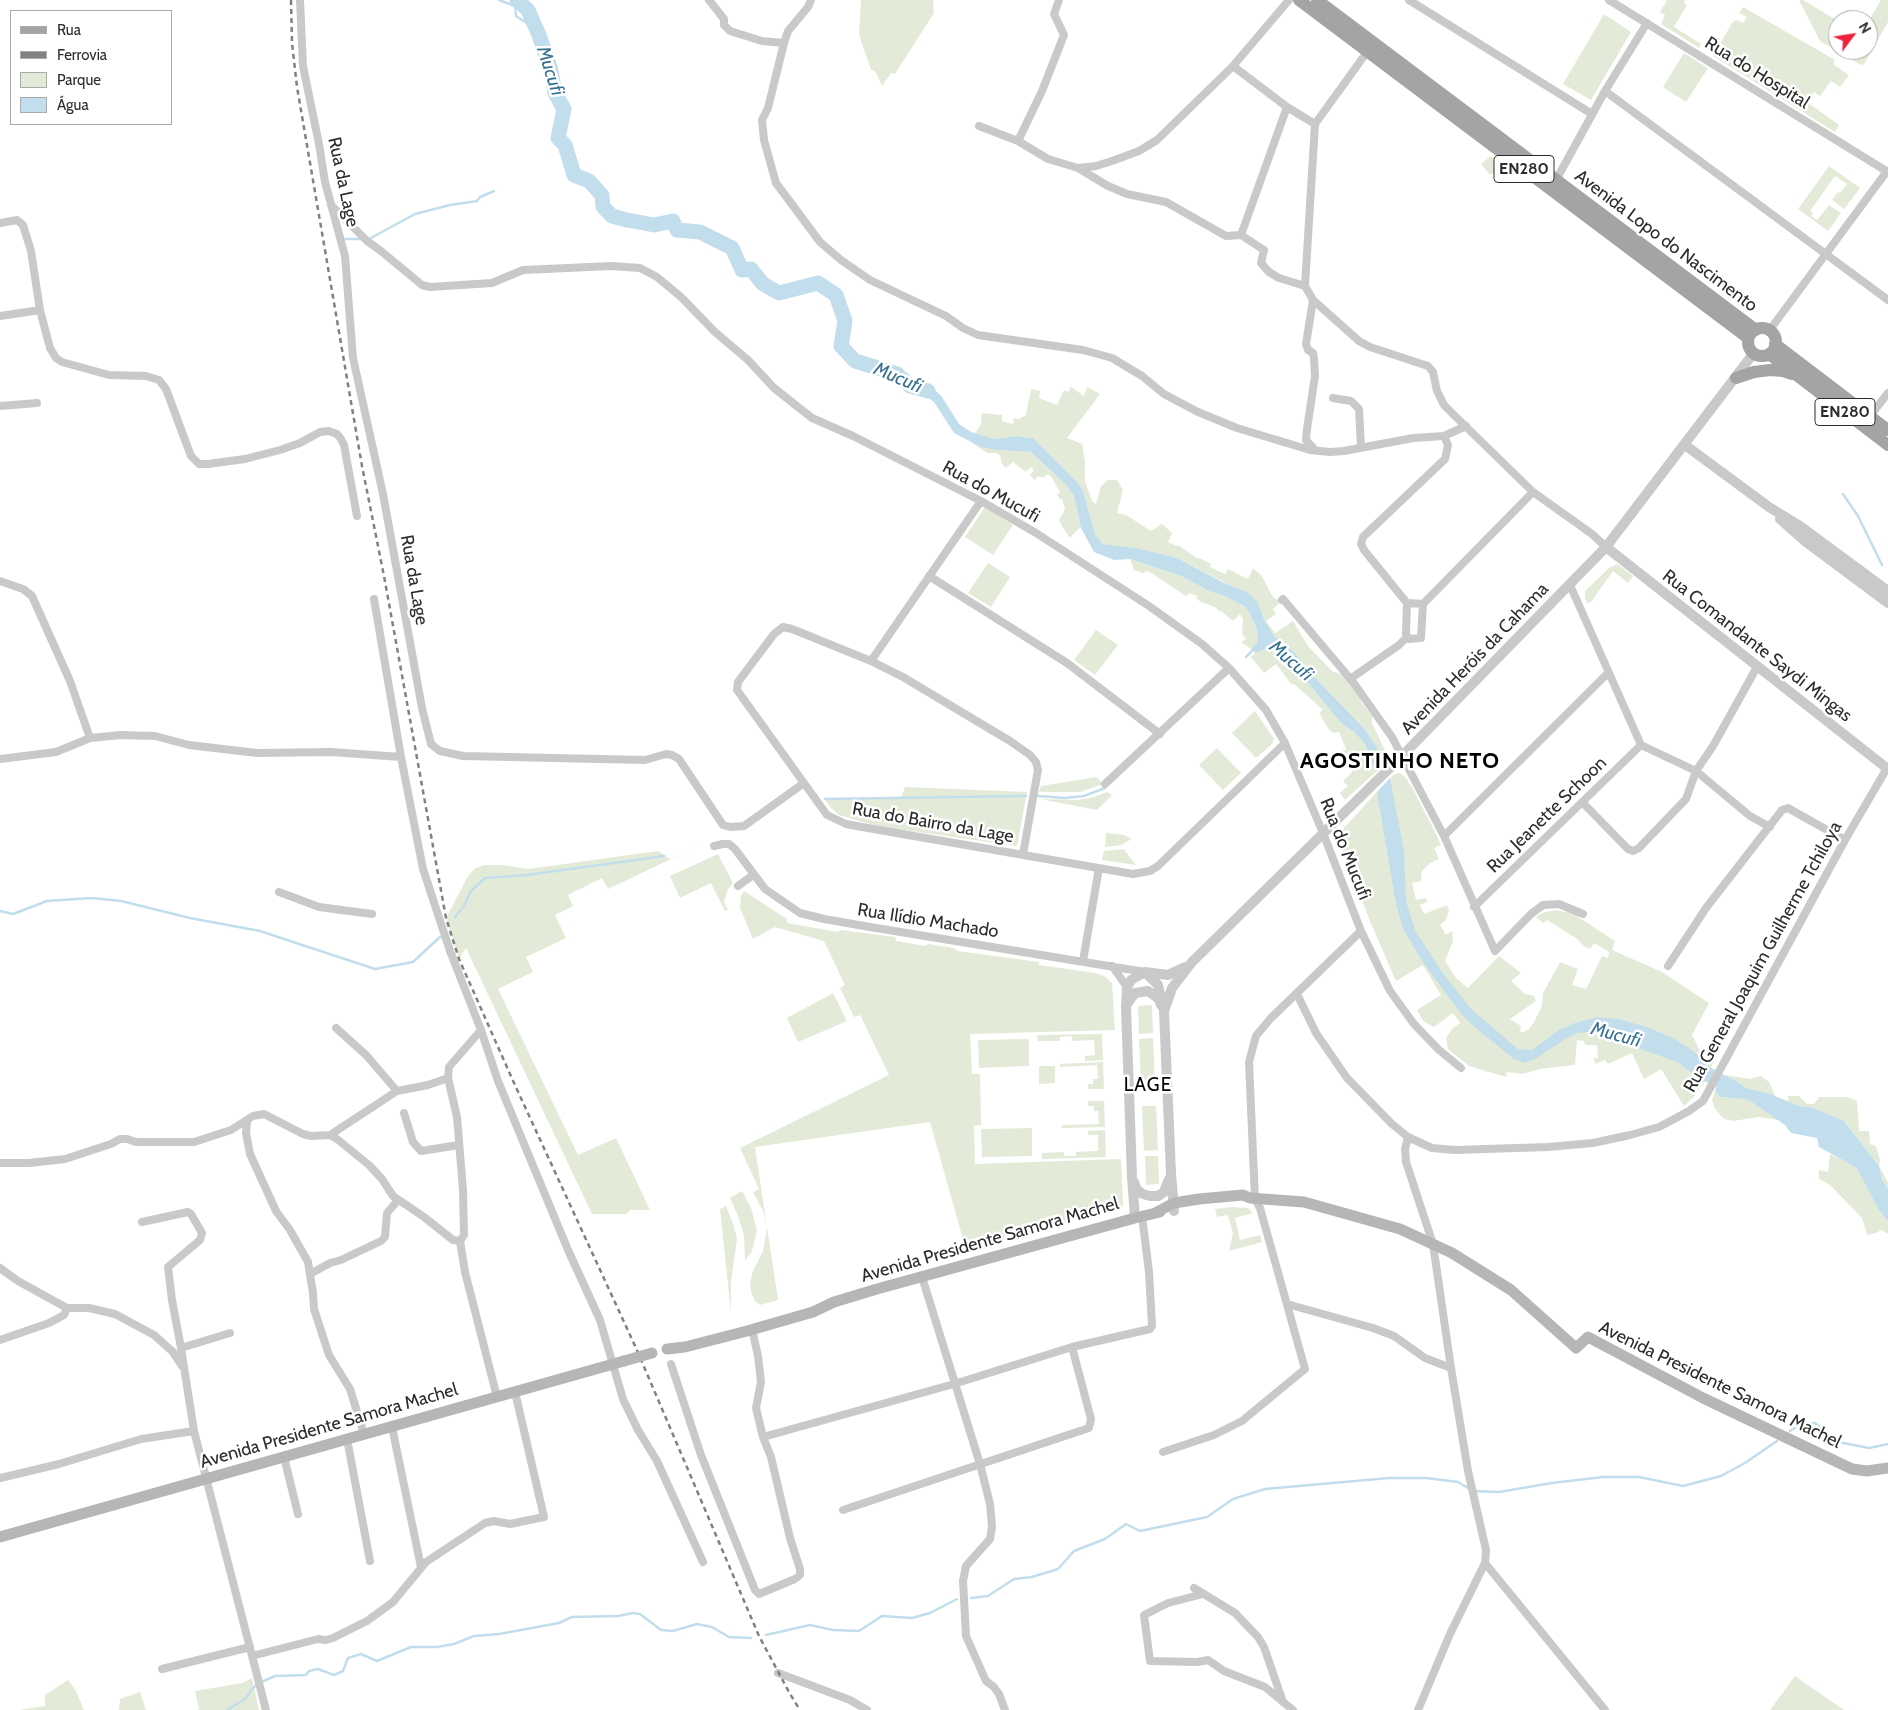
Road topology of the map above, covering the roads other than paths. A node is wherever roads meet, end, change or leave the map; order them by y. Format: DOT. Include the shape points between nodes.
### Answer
graph roads {
  1 [pos="300,0"];
  2 [pos="709,0"];
  3 [pos="811,0"];
  4 [pos="1059,0"];
  5 [pos="1289,0"];
  6 [pos="1299,0"];
  7 [pos="1317,0"];
  8 [pos="1408,0"];
  9 [pos="1609,0"];
  10 [pos="1647,23"];
  11 [pos="784,43"];
  12 [pos="1367,52"];
  13 [pos="1232,66"];
  14 [pos="1605,92"];
  15 [pos="1287,107"];
  16 [pos="1592,114"];
  17 [pos="1315,124"];
  18 [pos="979,126"];
  19 [pos="1018,141"];
  20 [pos="1078,168"];
  21 [pos="1887,172"];
  22 [pos="1554,186"];
  23 [pos="331,205"];
  24 [pos="0,223"];
  25 [pos="1241,235"];
  26 [pos="1826,254"];
  27 [pos="1305,286"];
  28 [pos="1313,300"];
  29 [pos="1888,300"];
  30 [pos="40,310"];
  31 [pos="0,316"];
  32 [pos="1769,331"];
  33 [pos="1752,334"];
  34 [pos="1772,349"];
  35 [pos="1753,354"];
  36 [pos="1736,378"];
  37 [pos="1802,379"];
  38 [pos="1888,393"];
  39 [pos="1333,398"];
  40 [pos="37,403"];
  41 [pos="0,406"];
  42 [pos="1870,416"];
  43 [pos="1466,426"];
  44 [pos="1888,430"];
  45 [pos="1444,436"];
  46 [pos="1685,445"];
  47 [pos="1888,445"];
  48 [pos="1361,448"];
  49 [pos="1315,450"];
  50 [pos="1533,492"];
  51 [pos="981,501"];
  52 [pos="1769,507"];
  53 [pos="357,516"];
  54 [pos="1606,547"];
  55 [pos="929,576"];
  56 [pos="0,581"];
  57 [pos="1570,585"];
  58 [pos="1888,591"];
  59 [pos="374,600"];
  60 [pos="1282,600"];
  61 [pos="1407,603"];
  62 [pos="1888,603"];
  63 [pos="1423,604"];
  64 [pos="1407,637"];
  65 [pos="870,661"];
  66 [pos="1757,667"];
  67 [pos="1229,668"];
  68 [pos="1608,673"];
  69 [pos="1350,679"];
  70 [pos="1160,734"];
  71 [pos="90,738"];
  72 [pos="1285,743"];
  73 [pos="1641,745"];
  74 [pos="1402,756"];
  75 [pos="401,757"];
  76 [pos="0,759"];
  77 [pos="1887,769"];
  78 [pos="1696,771"];
  79 [pos="804,783"];
  80 [pos="1105,784"];
  81 [pos="1583,803"];
  82 [pos="1770,827"];
  83 [pos="1323,833"];
  84 [pos="1444,836"];
  85 [pos="1845,840"];
  86 [pos="714,846"];
  87 [pos="1023,854"];
  88 [pos="1098,868"];
  89 [pos="753,875"];
  90 [pos="738,886"];
  91 [pos="279,892"];
  92 [pos="1474,907"];
  93 [pos="372,914"];
  94 [pos="1583,914"];
  95 [pos="1362,932"];
  96 [pos="1083,961"];
  97 [pos="1192,962"];
  98 [pos="1112,966"];
  99 [pos="1668,966"];
  100 [pos="1145,972"];
  101 [pos="1127,987"];
  102 [pos="1296,994"];
  103 [pos="1126,1007"];
  104 [pos="1164,1011"];
  105 [pos="336,1028"];
  106 [pos="481,1030"];
  107 [pos="1461,1068"];
  108 [pos="448,1078"];
  109 [pos="397,1091"];
  110 [pos="404,1113"];
  111 [pos="247,1122"];
  112 [pos="330,1135"];
  113 [pos="1408,1137"];
  114 [pos="458,1145"];
  115 [pos="0,1163"];
  116 [pos="1171,1173"];
  117 [pos="1132,1177"];
  118 [pos="398,1200"];
  119 [pos="1255,1202"];
  120 [pos="1174,1207"];
  121 [pos="1138,1217"];
  122 [pos="142,1222"];
  123 [pos="460,1241"];
  124 [pos="1433,1244"];
  125 [pos="0,1268"];
  126 [pos="310,1274"];
  127 [pos="922,1277"];
  128 [pos="834,1302"];
  129 [pos="1287,1304"];
  130 [pos="67,1308"];
  131 [pos="752,1329"];
  132 [pos="230,1333"];
  133 [pos="0,1340"];
  134 [pos="1072,1347"];
  135 [pos="181,1348"];
  136 [pos="667,1349"];
  137 [pos="618,1363"];
  138 [pos="671,1364"];
  139 [pos="184,1367"];
  140 [pos="1451,1368"];
  141 [pos="954,1384"];
  142 [pos="515,1392"];
  143 [pos="497,1397"];
  144 [pos="392,1426"];
  145 [pos="194,1431"];
  146 [pos="364,1434"];
  147 [pos="764,1438"];
  148 [pos="347,1439"];
  149 [pos="1163,1452"];
  150 [pos="284,1457"];
  151 [pos="980,1464"];
  152 [pos="1888,1468"];
  153 [pos="0,1478"];
  154 [pos="206,1479"];
  155 [pos="843,1510"];
  156 [pos="298,1514"];
  157 [pos="0,1537"];
  158 [pos="370,1561"];
  159 [pos="703,1562"];
  160 [pos="1485,1563"];
  161 [pos="422,1567"];
  162 [pos="1194,1588"];
  163 [pos="1203,1594"];
  164 [pos="250,1647"];
  165 [pos="252,1656"];
  166 [pos="162,1669"];
  167 [pos="778,1673"];
  168 [pos="1283,1702"];
  169 [pos="266,1710"];
  170 [pos="867,1710"];
  171 [pos="1005,1710"];
  172 [pos="1293,1710"];
  173 [pos="1418,1710"];
  174 [pos="1605,1710"];
  1 -- 23 [label="street, Rua da Lage" via="303,66"];
  2 -- 11 [label="street" via="730,31 762,41"];
  3 -- 11 [label="street" via="788,31"];
  4 -- 19 [label="street" via="1054,14 1064,35"];
  5 -- 13 [label="street"];
  6 -- 12 [label="main road, Avenida Lopo do Nascimento / EN280"];
  7 -- 22 [label="main road, Avenida Lopo do Nascimento / EN280"];
  8 -- 16 [label="street"];
  9 -- 10 [label="street, Rua do Hospital"];
  10 -- 14 [label="street"];
  10 -- 21 [label="street, Rua do Hospital"];
  11 -- 49 [label="street" via="762,120 764,140 776,183 820,242 841,260 870,280 978,335 1083,350 1112,358 1164,394 1198,412 1237,428"];
  12 -- 17 [label="street"];
  12 -- 22 [label="main road, Avenida Lopo do Nascimento / EN280"];
  13 -- 15 [label="street"];
  13 -- 20 [label="street" via="1157,140 1112,162"];
  14 -- 16 [label="street"];
  14 -- 26 [label="street"];
  15 -- 17 [label="street"];
  15 -- 25 [label="street"];
  16 -- 22 [label="street"];
  17 -- 27 [label="street"];
  18 -- 19 [label="street"];
  19 -- 20 [label="street" via="1048,159"];
  20 -- 25 [label="street" via="1128,194 1166,202 1226,236"];
  21 -- 26 [label="street"];
  22 -- 33 [label="main road, Avenida Lopo do Nascimento / EN280"];
  23 -- 51 [label="street, Rua do Mucufi" via="367,241 422,285 430,287 492,283 523,270 640,268 681,297 774,388 812,418"];
  23 -- 79 [label="street, Rua da Lage" via="345,256 354,358 431,744 440,751 463,756 645,760 672,755 679,759 723,825 730,827 744,826"];
  24 -- 30 [label="street" via="17,220 23,225 31,251"];
  25 -- 27 [label="street" via="1264,250 1261,263 1269,272"];
  26 -- 29 [label="street"];
  26 -- 32 [label="street"];
  27 -- 28 [label="street"];
  28 -- 43 [label="street" via="1359,342 1428,366 1444,405"];
  28 -- 49 [label="street" via="1306,344 1314,358 1315,376 1306,440"];
  30 -- 31 [label="street"];
  30 -- 53 [label="street" via="50,348 62,362 109,375 146,376 159,380 166,389 191,456 199,464 245,459 280,450 320,432 337,434 344,446"];
  32 -- 33 [label="main road" via="1761,328"];
  32 -- 34 [label="main road" via="1774,337"];
  33 -- 35 [label="main road" via="1748,348"];
  34 -- 35 [label="main road" via="1761,356"];
  34 -- 37 [label="main road, EN280"];
  34 -- 42 [label="main road, EN280"];
  35 -- 36 [label="street, Avenida Heróis da Cahama"];
  36 -- 37 [label="main road" via="1770,370 1783,371"];
  36 -- 46 [label="street, Avenida Heróis da Cahama"];
  37 -- 47 [label="main road, EN280"];
  38 -- 42 [label="street"];
  39 -- 48 [label="street" via="1351,401 1359,409"];
  40 -- 41 [label="street"];
  42 -- 44 [label="main road, EN280"];
  43 -- 45 [label="street"];
  43 -- 50 [label="street"];
  45 -- 48 [label="street"];
  45 -- 61 [label="street" via="1448,446 1445,459 1363,537 1361,544"];
  46 -- 52 [label="street"];
  46 -- 54 [label="street, Avenida Heróis da Cahama"];
  48 -- 49 [label="street" via="1330,452"];
  50 -- 54 [label="street"];
  50 -- 63 [label="street"];
  51 -- 55 [label="street"];
  51 -- 67 [label="street, Rua do Mucufi" via="1149,606"];
  52 -- 58 [label="street"];
  52 -- 62 [label="street" via="1794,532"];
  54 -- 57 [label="street, Avenida Heróis da Cahama"];
  54 -- 66 [label="street, Rua Comandante Saydi Mingas"];
  55 -- 65 [label="street"];
  55 -- 70 [label="street" via="1067,663"];
  56 -- 71 [label="street" via="23,589 32,596 70,681"];
  57 -- 68 [label="street"];
  57 -- 74 [label="street, Avenida Heróis da Cahama"];
  59 -- 75 [label="street"];
  60 -- 69 [label="street"];
  61 -- 63 [label="street"];
  61 -- 64 [label="street"];
  63 -- 64 [label="street" via="1421,638"];
  64 -- 69 [label="street"];
  65 -- 79 [label="street, Rua do Bairro da Lage" via="784,627 774,634 738,682 737,690"];
  65 -- 87 [label="street" via="903,676 1010,741 1036,762 1037,777"];
  66 -- 77 [label="street, Rua Comandante Saydi Mingas"];
  66 -- 78 [label="street"];
  67 -- 70 [label="street"];
  67 -- 72 [label="street, Rua do Mucufi" via="1266,710"];
  68 -- 73 [label="street"];
  68 -- 84 [label="street"];
  69 -- 74 [label="street" via="1375,711"];
  70 -- 80 [label="street"];
  71 -- 75 [label="street" via="155,736 189,745 257,753 332,752"];
  71 -- 76 [label="street" via="56,752"];
  72 -- 83 [label="street, Rua do Mucufi"];
  72 -- 88 [label="street, Rua do Bairro da Lage" via="1153,870 1133,874"];
  73 -- 78 [label="street"];
  73 -- 81 [label="street, Rua Jeanette Schoon"];
  74 -- 83 [label="street, Avenida Heróis da Cahama"];
  74 -- 84 [label="street"];
  75 -- 106 [label="street" via="423,869"];
  77 -- 85 [label="street, Rua General Joaquim Guilherme Tchiloya"];
  78 -- 81 [label="street" via="1686,799 1633,851"];
  78 -- 82 [label="street" via="1750,816"];
  79 -- 87 [label="street, Rua do Bairro da Lage" via="827,815 846,824"];
  81 -- 92 [label="street, Rua Jeanette Schoon"];
  82 -- 85 [label="street" via="1782,810 1788,808"];
  82 -- 99 [label="street" via="1706,908"];
  83 -- 95 [label="street, Rua do Mucufi"];
  83 -- 97 [label="street, Avenida Heróis da Cahama"];
  84 -- 92 [label="street"];
  85 -- 113 [label="street, Rua General Joaquim Guilherme Tchiloya" via="1728,1057 1703,1101 1696,1106 1659,1127 1594,1143 1455,1150 1432,1148"];
  86 -- 89 [label="street, Rua Ilídio Machado" via="729,844"];
  87 -- 88 [label="street, Rua do Bairro da Lage"];
  88 -- 96 [label="street"];
  89 -- 90 [label="street"];
  89 -- 96 [label="street, Rua Ilídio Machado" via="765,889 800,913 824,920"];
  91 -- 93 [label="street" via="319,908"];
  92 -- 94 [label="street" via="1495,951 1543,905 1559,904"];
  95 -- 102 [label="street"];
  95 -- 107 [label="street, Rua do Mucufi" via="1402,1009 1426,1038"];
  96 -- 98 [label="street, Rua Ilídio Machado"];
  97 -- 100 [label="street, Avenida Heróis da Cahama" via="1168,974"];
  97 -- 104 [label="street, Avenida Heróis da Cahama" via="1172,988"];
  98 -- 100 [label="street, Rua Ilídio Machado"];
  98 -- 101 [label="street"];
  100 -- 101 [label="street" via="1131,980"];
  100 -- 104 [label="street" via="1158,985"];
  101 -- 103 [label="street"];
  102 -- 113 [label="street, Rua General Joaquim Guilherme Tchiloya" via="1316,1033 1347,1078"];
  102 -- 119 [label="street" via="1256,1036 1249,1062"];
  103 -- 104 [label="street" via="1135,993 1148,991 1159,999"];
  103 -- 117 [label="street"];
  104 -- 116 [label="street"];
  105 -- 109 [label="street" via="366,1054"];
  106 -- 108 [label="street" via="450,1067"];
  106 -- 137 [label="street" via="521,1138"];
  108 -- 109 [label="street"];
  108 -- 114 [label="street" via="457,1117"];
  109 -- 112 [label="street"];
  110 -- 114 [label="street" via="413,1142 421,1151"];
  111 -- 112 [label="street" via="253,1116 264,1114 303,1134"];
  111 -- 115 [label="street" via="194,1142 120,1139 65,1159"];
  111 -- 126 [label="street" via="250,1154 263,1186 304,1254"];
  112 -- 118 [label="street" via="369,1165"];
  113 -- 124 [label="street" via="1406,1162"];
  114 -- 123 [label="street" via="464,1226"];
  116 -- 117 [label="street" via="1168,1185 1158,1196 1142,1194"];
  116 -- 120 [label="street"];
  117 -- 121 [label="street"];
  118 -- 123 [label="street" via="453,1240"];
  118 -- 126 [label="street" via="387,1212 381,1240"];
  119 -- 120 [label="main road, Avenida Presidente Samora Machel" via="1242,1195 1222,1196"];
  119 -- 124 [label="main road, Avenida Presidente Samora Machel" via="1304,1202 1400,1229"];
  119 -- 129 [label="street"];
  120 -- 121 [label="main road, Avenida Presidente Samora Machel"];
  121 -- 127 [label="main road, Avenida Presidente Samora Machel"];
  121 -- 134 [label="street" via="1150,1272 1152,1327"];
  122 -- 135 [label="street" via="188,1212 202,1232 200,1240 168,1266"];
  123 -- 143 [label="street" via="472,1305"];
  124 -- 140 [label="street"];
  124 -- 152 [label="main road, Avenida Presidente Samora Machel" via="1512,1290 1576,1348 1588,1337 1703,1398 1852,1469"];
  125 -- 130 [label="street"];
  126 -- 146 [label="street" via="314,1309 329,1355 350,1389"];
  127 -- 128 [label="main road, Avenida Presidente Samora Machel"];
  127 -- 141 [label="street"];
  128 -- 131 [label="main road, Avenida Presidente Samora Machel" via="813,1312"];
  128 -- 136 [label="main road, Avenida Presidente Samora Machel" via="811,1305"];
  129 -- 140 [label="street" via="1387,1333 1425,1358"];
  129 -- 149 [label="street" via="1305,1370 1242,1421 1214,1435"];
  130 -- 133 [label="street" via="64,1316"];
  130 -- 139 [label="street" via="89,1308 114,1314 154,1334"];
  131 -- 136 [label="main road, Avenida Presidente Samora Machel"];
  131 -- 147 [label="street" via="761,1382 756,1408"];
  132 -- 135 [label="street"];
  134 -- 141 [label="street"];
  134 -- 151 [label="street" via="1091,1419 1089,1428"];
  135 -- 139 [label="street"];
  136 -- 137 [label="main road, Avenida Presidente Samora Machel, bridge"];
  137 -- 142 [label="main road, Avenida Presidente Samora Machel"];
  137 -- 159 [label="street" via="623,1399 657,1461"];
  138 -- 147 [label="street" via="701,1455 759,1594 800,1575"];
  139 -- 145 [label="street"];
  140 -- 160 [label="street" via="1468,1471 1486,1550"];
  141 -- 147 [label="street"];
  141 -- 151 [label="street"];
  142 -- 143 [label="main road, Avenida Presidente Samora Machel"];
  142 -- 161 [label="street" via="544,1517 510,1524 486,1523"];
  143 -- 144 [label="main road, Avenida Presidente Samora Machel"];
  144 -- 146 [label="main road, Avenida Presidente Samora Machel"];
  144 -- 161 [label="street"];
  145 -- 153 [label="street" via="141,1439"];
  145 -- 154 [label="street"];
  146 -- 148 [label="main road, Avenida Presidente Samora Machel"];
  148 -- 150 [label="main road, Avenida Presidente Samora Machel"];
  148 -- 158 [label="street"];
  150 -- 154 [label="main road, Avenida Presidente Samora Machel"];
  150 -- 156 [label="street"];
  151 -- 155 [label="street"];
  151 -- 171 [label="street" via="992,1527 990,1539 966,1566 963,1581 966,1636 986,1682 999,1694"];
  154 -- 157 [label="main road, Avenida Presidente Samora Machel"];
  154 -- 164 [label="street"];
  160 -- 173 [label="street"];
  160 -- 174 [label="street"];
  161 -- 165 [label="street" via="393,1602 359,1625 333,1638"];
  162 -- 163 [label="street"];
  163 -- 168 [label="street" via="1235,1613 1258,1637"];
  163 -- 168 [label="street" via="1144,1614 1150,1660 1208,1660 1224,1671 1265,1687"];
  164 -- 165 [label="street"];
  164 -- 166 [label="street"];
  165 -- 169 [label="street"];
  167 -- 170 [label="street" via="850,1700"];
  168 -- 172 [label="street"];
}
